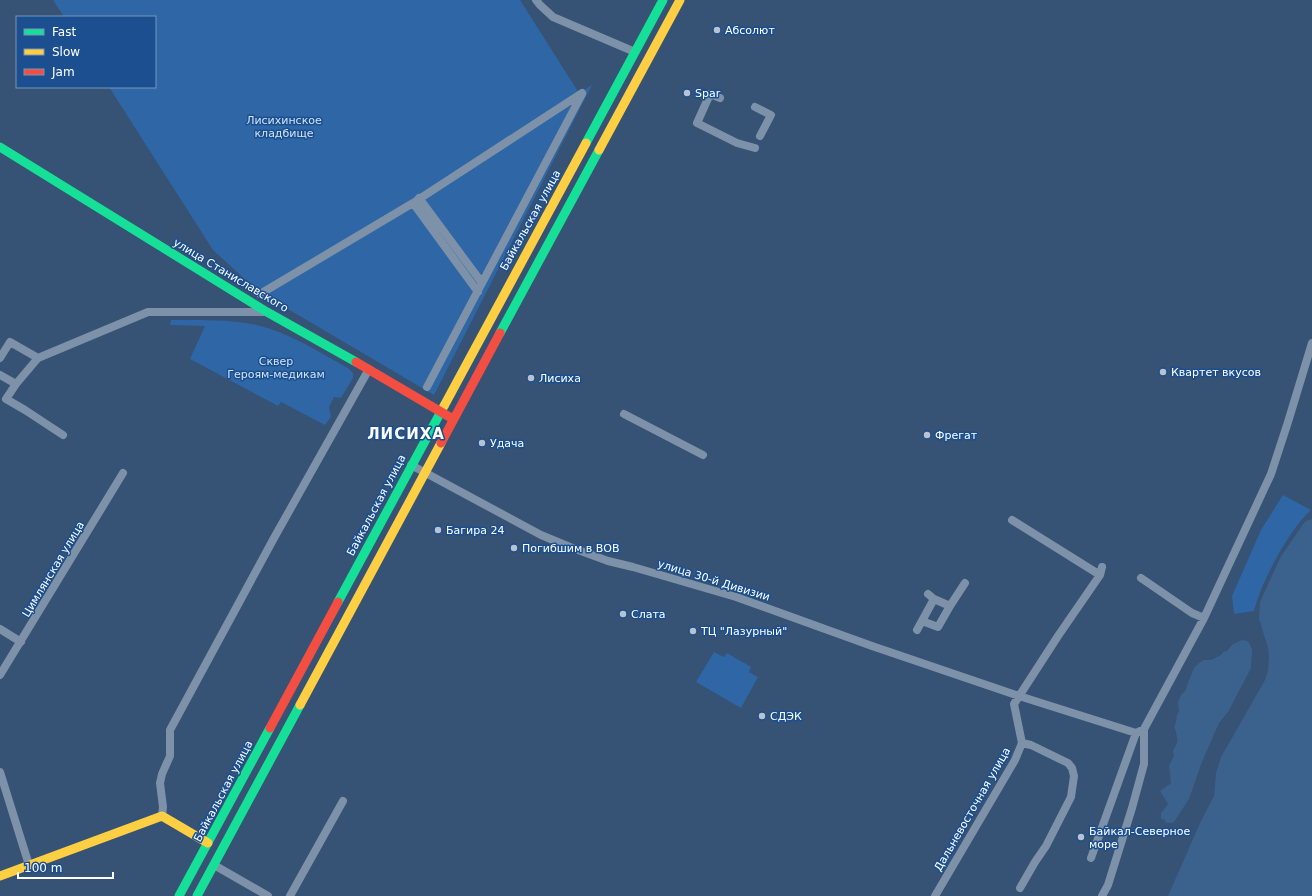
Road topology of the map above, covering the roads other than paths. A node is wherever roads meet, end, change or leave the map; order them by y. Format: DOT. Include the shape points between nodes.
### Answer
graph roads {
  1 [pos="536,0"];
  2 [pos="662,0"];
  3 [pos="680,0"];
  4 [pos="635,52"];
  5 [pos="720,98"];
  6 [pos="756,107"];
  7 [pos="760,136"];
  8 [pos="0,147"];
  9 [pos="755,148"];
  10 [pos="416,200"];
  11 [pos="482,283"];
  12 [pos="478,292"];
  13 [pos="260,294"];
  14 [pos="267,312"];
  15 [pos="1312,343"];
  16 [pos="0,358"];
  17 [pos="38,358"];
  18 [pos="369,369"];
  19 [pos="0,375"];
  20 [pos="16,384"];
  21 [pos="427,387"];
  22 [pos="439,412"];
  23 [pos="624,414"];
  24 [pos="453,419"];
  25 [pos="63,435"];
  26 [pos="703,455"];
  27 [pos="411,465"];
  28 [pos="124,473"];
  29 [pos="426,473"];
  30 [pos="1012,520"];
  31 [pos="1141,578"];
  32 [pos="965,583"];
  33 [pos="950,606"];
  34 [pos="1204,618"];
  35 [pos="922,621"];
  36 [pos="0,629"];
  37 [pos="917,630"];
  38 [pos="21,642"];
  39 [pos="0,675"];
  40 [pos="1019,696"];
  41 [pos="1144,729"];
  42 [pos="1136,733"];
  43 [pos="1022,743"];
  44 [pos="0,772"];
  45 [pos="343,801"];
  46 [pos="162,816"];
  47 [pos="208,843"];
  48 [pos="1091,858"];
  49 [pos="29,865"];
  50 [pos="214,865"];
  51 [pos="0,876"];
  52 [pos="1020,888"];
  53 [pos="179,896"];
  54 [pos="197,896"];
  55 [pos="268,896"];
  56 [pos="290,896"];
  57 [pos="935,896"];
  58 [pos="1102,896"];
  1 -- 4 [label="street" via="553,18"];
  2 -- 4 [label="main road, Байкальская улица"];
  3 -- 24 [label="main road"];
  4 -- 22 [label="main road, Байкальская улица"];
  5 -- 9 [label="street" via="710,94 697,123 737,143"];
  6 -- 7 [label="street" via="771,115"];
  8 -- 14 [label="main road, улица Станиславского"];
  10 -- 11 [label="street"];
  10 -- 11 [label="street" via="582,93"];
  10 -- 12 [label="street"];
  10 -- 13 [label="street"];
  11 -- 12 [label="street"];
  12 -- 21 [label="street"];
  14 -- 17 [label="street" via="148,312"];
  14 -- 18 [label="main road, улица Станиславского"];
  15 -- 34 [label="street" via="1279,454"];
  16 -- 17 [label="street" via="10,342"];
  17 -- 20 [label="street"];
  18 -- 22 [label="main road, улица Станиславского"];
  18 -- 46 [label="street" via="170,730 170,756 160,783"];
  19 -- 20 [label="street"];
  20 -- 25 [label="street" via="6,399"];
  22 -- 24 [label="main road, улица Станиславского"];
  22 -- 27 [label="main road, Байкальская улица"];
  23 -- 26 [label="street"];
  24 -- 29 [label="main road"];
  27 -- 29 [label="street, улица 30-й Дивизии"];
  27 -- 47 [label="main road, Байкальская улица"];
  28 -- 38 [label="street, Цимлянская улица"];
  29 -- 40 [label="street, улица 30-й Дивизии" via="541,535 570,547 608,561 736,597"];
  29 -- 50 [label="main road"];
  30 -- 40 [label="street, Дальневосточная улица" via="1101,571"];
  31 -- 34 [label="street" via="1192,613"];
  32 -- 33 [label="street"];
  33 -- 35 [label="street" via="938,627"];
  33 -- 35 [label="street" via="931,596"];
  34 -- 41 [label="street"];
  35 -- 37 [label="street"];
  36 -- 38 [label="street"];
  38 -- 39 [label="street, Цимлянская улица"];
  40 -- 42 [label="street, улица 30-й Дивизии"];
  40 -- 43 [label="street, Дальневосточная улица" via="1014,704"];
  41 -- 42 [label="street"];
  41 -- 58 [label="street" via="1144,764 1108,885"];
  42 -- 48 [label="street"];
  43 -- 52 [label="street" via="1068,763 1074,776 1071,797 1046,846"];
  43 -- 57 [label="street, Дальневосточная улица" via="1015,760"];
  44 -- 49 [label="street"];
  45 -- 56 [label="street"];
  46 -- 47 [label="main road"];
  46 -- 49 [label="main road"];
  47 -- 53 [label="main road, Байкальская улица"];
  49 -- 51 [label="main road"];
  50 -- 54 [label="main road"];
  50 -- 55 [label="street"];
}
